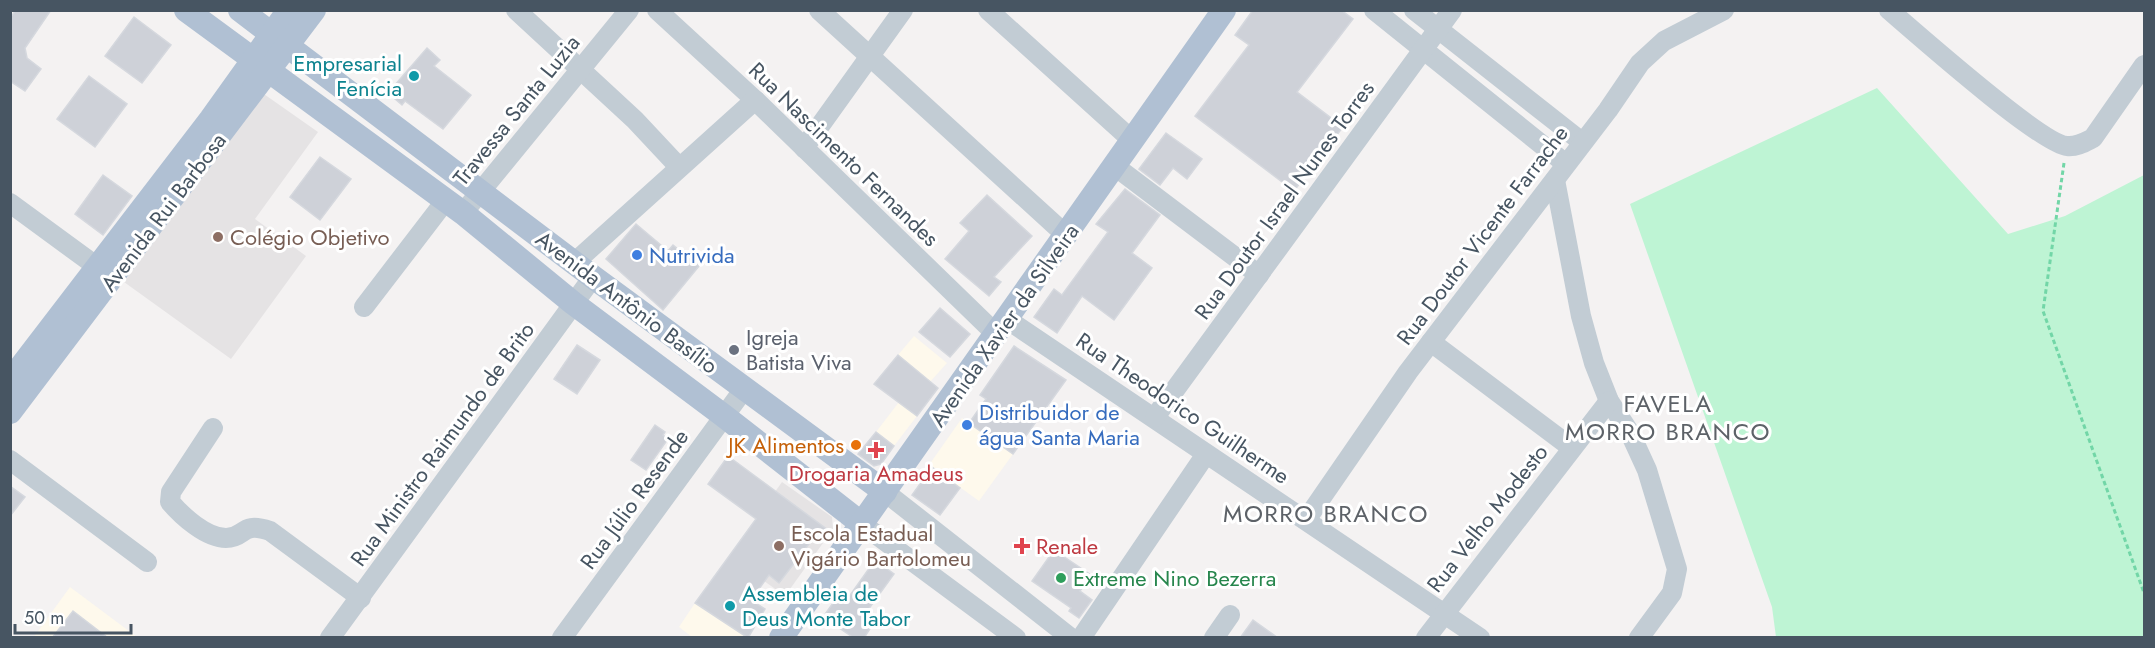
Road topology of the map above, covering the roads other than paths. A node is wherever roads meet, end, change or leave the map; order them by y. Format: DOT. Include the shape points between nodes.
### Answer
graph roads {
  1 [pos="186,10"];
  2 [pos="240,10"];
  3 [pos="289,10"];
  4 [pos="314,10"];
  5 [pos="516,10"];
  6 [pos="629,10"];
  7 [pos="657,10"];
  8 [pos="819,10"];
  9 [pos="903,10"];
  10 [pos="988,10"];
  11 [pos="1224,10"];
  12 [pos="1374,10"];
  13 [pos="1414,10"];
  14 [pos="1452,10"];
  15 [pos="1724,10"];
  16 [pos="1889,10"];
  17 [pos="1438,29"];
  18 [pos="280,40"];
  19 [pos="1423,50"];
  20 [pos="869,56"];
  21 [pos="262,65"];
  22 [pos="2145,65"];
  23 [pos="579,70"];
  24 [pos="754,100"];
  25 [pos="1133,141"];
  26 [pos="1582,141"];
  27 [pos="804,148"];
  28 [pos="1566,164"];
  29 [pos="1116,166"];
  30 [pos="679,167"];
  31 [pos="1555,180"];
  32 [pos="480,191"];
  33 [pos="10,203"];
  34 [pos="454,207"];
  35 [pos="1067,236"];
  36 [pos="96,266"];
  37 [pos="583,270"];
  38 [pos="1258,275"];
  39 [pos="573,303"];
  40 [pos="364,307"];
  41 [pos="1002,327"];
  42 [pos="1431,342"];
  43 [pos="10,381"];
  44 [pos="744,389"];
  45 [pos="1609,401"];
  46 [pos="10,412"];
  47 [pos="724,416"];
  48 [pos="1155,417"];
  49 [pos="213,428"];
  50 [pos="1572,448"];
  51 [pos="1206,454"];
  52 [pos="10,460"];
  53 [pos="885,492"];
  54 [pos="1306,520"];
  55 [pos="862,524"];
  56 [pos="147,562"];
  57 [pos="361,598"];
  58 [pos="1445,612"];
  59 [pos="1230,615"];
  60 [pos="330,638"];
  61 [pos="562,638"];
  62 [pos="782,638"];
  63 [pos="1016,638"];
  64 [pos="1071,638"];
  65 [pos="1081,638"];
  66 [pos="1214,638"];
  67 [pos="1426,638"];
  68 [pos="1480,638"];
  69 [pos="1639,638"];
  1 -- 21 [label="main road, Avenida Antônio Basílio"];
  2 -- 18 [label="main road, Avenida Antônio Basílio"];
  3 -- 18 [label="main road, Avenida Rui Barbosa"];
  4 -- 18 [label="main road, Avenida Rui Barbosa"];
  5 -- 23 [label="street"];
  6 -- 23 [label="street, Travessa Santa Luzia"];
  7 -- 24 [label="street, Rua Nascimento Fernandes"];
  8 -- 20 [label="street"];
  9 -- 20 [label="street"];
  10 -- 25 [label="street"];
  11 -- 25 [label="main road, Avenida Xavier da Silveira"];
  12 -- 19 [label="street"];
  13 -- 17 [label="street"];
  14 -- 17 [label="street, Rua Doutor Israel Nunes Torres"];
  15 -- 26 [label="street, Rua Doutor Vicente Farrache" via="1651,51"];
  16 -- 22 [label="street" via="2034,129 2066,146 2093,138"];
  17 -- 19 [label="street, Rua Doutor Israel Nunes Torres"];
  17 -- 26 [label="street"];
  18 -- 21 [label="main road, Avenida Rui Barbosa"];
  18 -- 32 [label="main road, Avenida Antônio Basílio"];
  19 -- 28 [label="street"];
  19 -- 38 [label="street, Rua Doutor Israel Nunes Torres"];
  20 -- 27 [label="street"];
  20 -- 35 [label="street"];
  21 -- 34 [label="main road, Avenida Antônio Basílio"];
  21 -- 36 [label="main road, Avenida Rui Barbosa"];
  21 -- 46 [label="main road, Avenida Rui Barbosa"];
  23 -- 30 [label="street" via="635,120"];
  23 -- 32 [label="street, Travessa Santa Luzia"];
  24 -- 27 [label="street, Rua Nascimento Fernandes"];
  24 -- 30 [label="street, Rua Ministro Raimundo de Brito"];
  25 -- 29 [label="main road, Avenida Xavier da Silveira"];
  26 -- 28 [label="street, Rua Doutor Vicente Farrache"];
  27 -- 41 [label="street, Rua Nascimento Fernandes"];
  28 -- 31 [label="street, Rua Doutor Vicente Farrache"];
  29 -- 35 [label="main road, Avenida Xavier da Silveira"];
  29 -- 38 [label="street"];
  30 -- 37 [label="street, Rua Ministro Raimundo de Brito"];
  31 -- 42 [label="street, Rua Doutor Vicente Farrache"];
  31 -- 45 [label="street" via="1581,316"];
  32 -- 34 [label="street, Travessa Santa Luzia"];
  32 -- 37 [label="main road, Avenida Antônio Basílio"];
  33 -- 36 [label="street"];
  34 -- 39 [label="main road, Avenida Antônio Basílio"];
  34 -- 40 [label="street, Travessa Santa Luzia"];
  35 -- 41 [label="main road, Avenida Xavier da Silveira"];
  36 -- 43 [label="main road, Avenida Rui Barbosa"];
  37 -- 39 [label="street, Rua Ministro Raimundo de Brito"];
  37 -- 44 [label="main road, Avenida Antônio Basílio"];
  38 -- 48 [label="street, Rua Doutor Israel Nunes Torres"];
  39 -- 47 [label="main road, Avenida Antônio Basílio"];
  39 -- 57 [label="street, Rua Ministro Raimundo de Brito"];
  41 -- 48 [label="street, Rua Theodorico Guilherme"];
  41 -- 53 [label="main road, Avenida Xavier da Silveira"];
  42 -- 50 [label="street"];
  42 -- 54 [label="street, Rua Doutor Vicente Farrache"];
  44 -- 47 [label="street, Rua Júlio Resende"];
  44 -- 53 [label="main road, Avenida Antônio Basílio"];
  45 -- 50 [label="street, Rua Velho Modesto"];
  45 -- 69 [label="street" via="1647,470 1677,569 1674,586"];
  47 -- 55 [label="main road, Avenida Antônio Basílio"];
  47 -- 61 [label="street, Rua Júlio Resende"];
  48 -- 51 [label="street, Rua Theodorico Guilherme"];
  49 -- 57 [label="street" via="171,492 176,509 212,534 225,538 256,526 270,531"];
  50 -- 58 [label="street, Rua Velho Modesto"];
  51 -- 54 [label="street, Rua Theodorico Guilherme"];
  51 -- 65 [label="street"];
  52 -- 56 [label="street"];
  53 -- 55 [label="main road, Avenida Xavier da Silveira"];
  53 -- 64 [label="street, Avenida Antônio Basílio"];
  54 -- 58 [label="street, Rua Theodorico Guilherme"];
  55 -- 62 [label="main road, Avenida Xavier da Silveira"];
  55 -- 63 [label="street, Avenida Antônio Basílio"];
  57 -- 60 [label="street, Rua Ministro Raimundo de Brito"];
  58 -- 67 [label="street, Rua Velho Modesto"];
  58 -- 68 [label="street, Rua Theodorico Guilherme"];
  59 -- 66 [label="street"];
}
